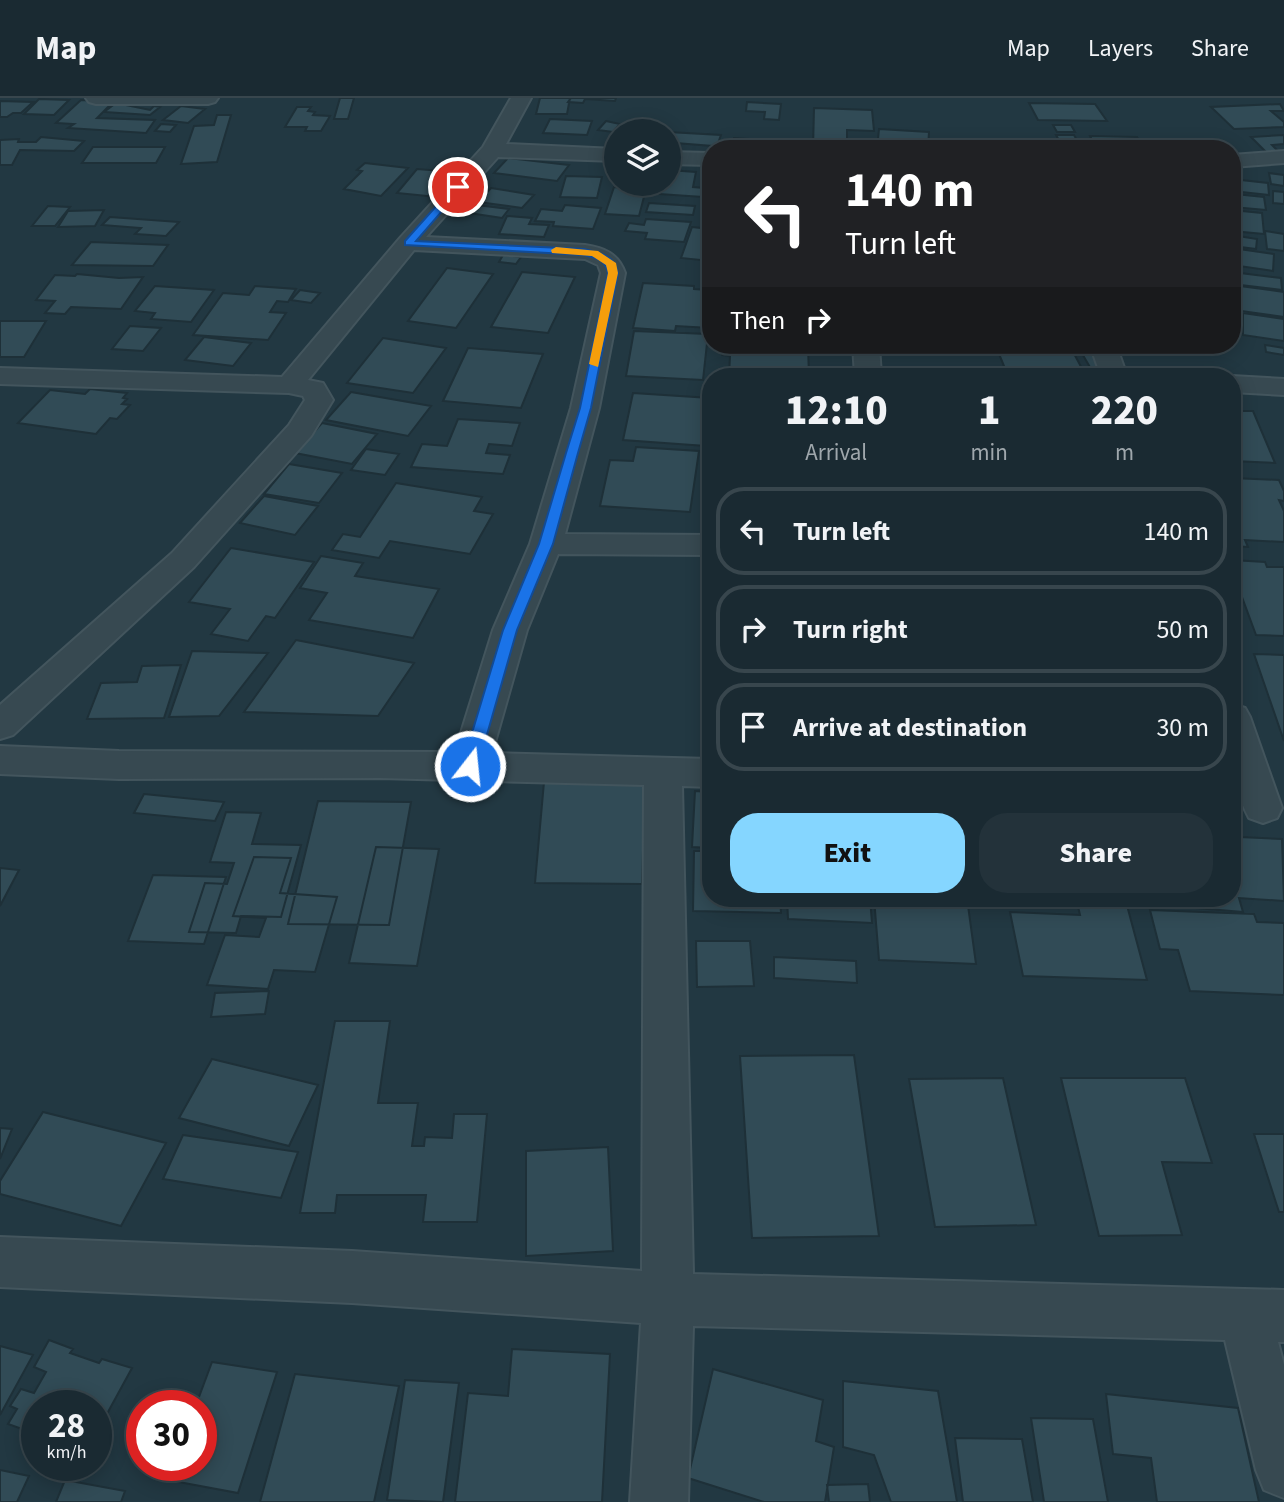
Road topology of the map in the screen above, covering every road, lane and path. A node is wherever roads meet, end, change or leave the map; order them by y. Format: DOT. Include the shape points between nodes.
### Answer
graph roads {
  1 [pos="96,98"];
  2 [pos="208,98"];
  3 [pos="521,98"];
  4 [pos="143,99"];
  5 [pos="492,150"];
  6 [pos="604,155"];
  7 [pos="1284,157"];
  8 [pos="681,158"];
  9 [pos="702,159"];
  10 [pos="1241,160"];
  11 [pos="408,243"];
  12 [pos="0,376"];
  13 [pos="1241,385"];
  14 [pos="289,386"];
  15 [pos="1284,387"];
  16 [pos="546,544"];
  17 [pos="702,545"];
  18 [pos="0,726"];
  19 [pos="1241,746"];
  20 [pos="0,760"];
  21 [pos="470,766"];
  22 [pos="663,771"];
  23 [pos="702,773"];
  24 [pos="1260,807"];
  25 [pos="0,1262"];
  26 [pos="668,1299"];
  27 [pos="1264,1315"];
  28 [pos="1284,1470"];
  29 [pos="659,1502"];
  1 -- 4 [label="street"];
  2 -- 4 [label="street"];
  3 -- 5 [label="street"];
  5 -- 6 [label="street"];
  5 -- 11 [label="street"];
  7 -- 10 [label="street"];
  8 -- 9 [label="street"];
  11 -- 14 [label="street"];
  11 -- 16 [label="street" via="584,252 611,263 613,273 585,408"];
  12 -- 14 [label="street"];
  13 -- 15 [label="street"];
  14 -- 18 [label="street" via="313,389 319,400 301,430 183,560"];
  16 -- 17 [label="street"];
  16 -- 21 [label="street" via="510,630"];
  19 -- 24 [label="street"];
  20 -- 21 [label="street"];
  21 -- 22 [label="street"];
  22 -- 23 [label="street"];
  22 -- 26 [label="street"];
  25 -- 26 [label="street" via="352,1277"];
  26 -- 27 [label="street"];
  26 -- 29 [label="street"];
  27 -- 28 [label="street"];
}
